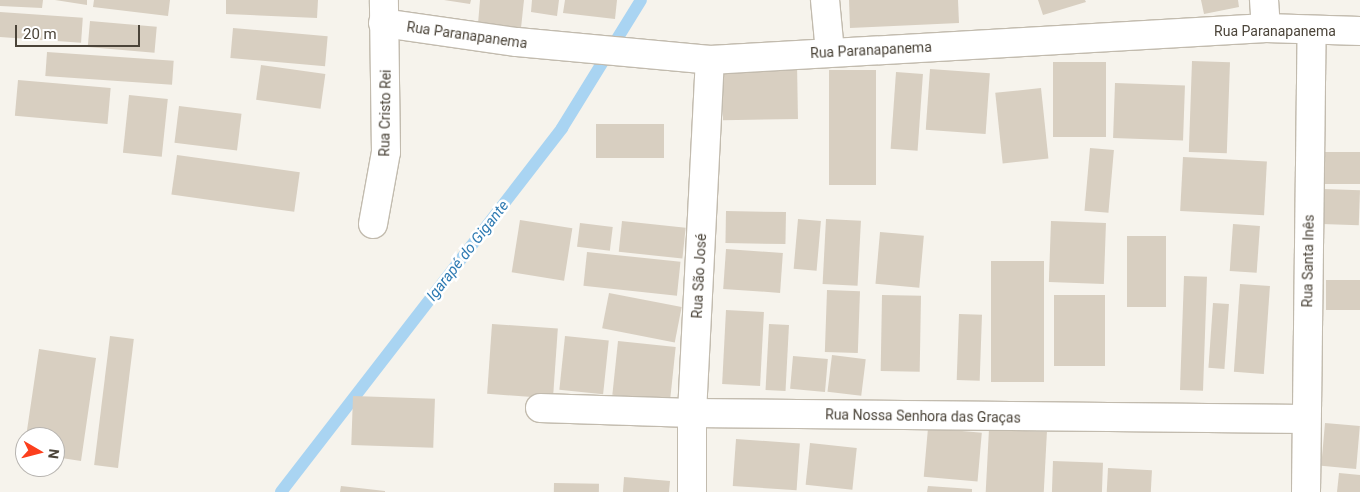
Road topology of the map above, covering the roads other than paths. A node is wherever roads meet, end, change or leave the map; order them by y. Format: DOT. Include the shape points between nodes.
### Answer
graph roads {
  1 [pos="825,0"];
  2 [pos="1264,0"];
  3 [pos="383,12"];
  4 [pos="1266,28"];
  5 [pos="1312,30"];
  6 [pos="1360,31"];
  7 [pos="830,52"];
  8 [pos="710,60"];
  9 [pos="372,224"];
  10 [pos="540,408"];
  11 [pos="692,413"];
  12 [pos="1306,419"];
  13 [pos="692,492"];
  14 [pos="1306,492"];
  1 -- 7 [label="street"];
  2 -- 4 [label="street"];
  3 -- 8 [label="street, Rua Paranapanema" via="517,42"];
  3 -- 9 [label="street, Rua Cristo Rei" via="386,152"];
  4 -- 5 [label="street, Rua Paranapanema"];
  4 -- 7 [label="street, Rua Paranapanema"];
  5 -- 6 [label="street, Rua Paranapanema"];
  5 -- 12 [label="street, Rua Santa Inês"];
  7 -- 8 [label="street, Rua Paranapanema"];
  8 -- 11 [label="street, Rua São José"];
  10 -- 11 [label="street, Rua Nossa Senhora das Graças"];
  11 -- 12 [label="street, Rua Nossa Senhora das Graças"];
  11 -- 13 [label="street, Rua São José"];
  12 -- 14 [label="street, Rua Santa Inês"];
}
